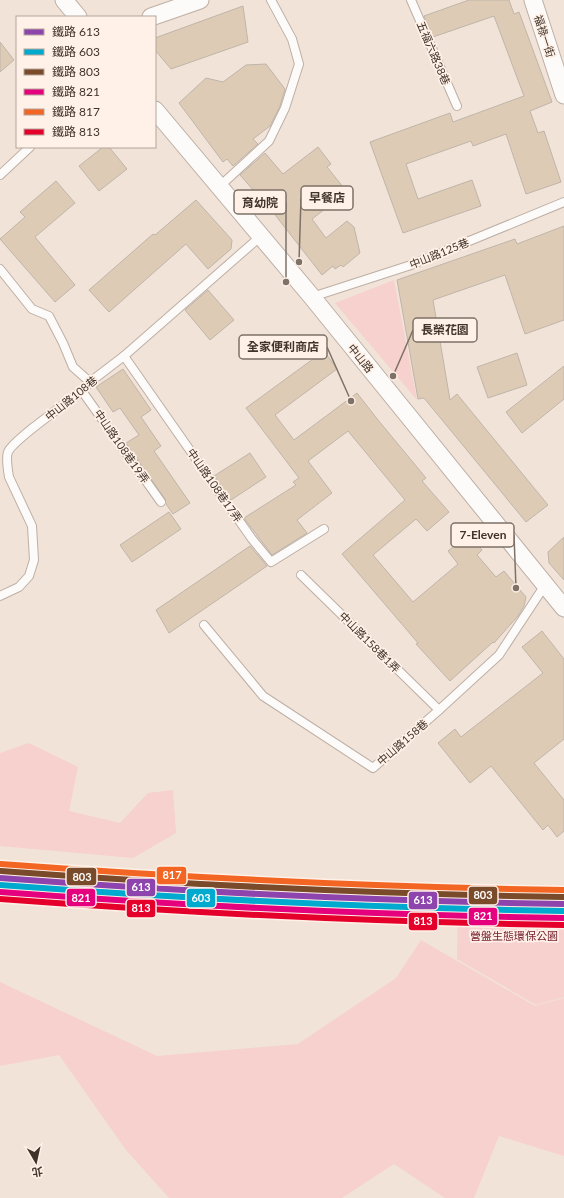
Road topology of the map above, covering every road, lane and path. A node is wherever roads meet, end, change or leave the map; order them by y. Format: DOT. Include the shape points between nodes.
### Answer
graph roads {
  1 [pos="64,0"];
  2 [pos="200,0"];
  3 [pos="271,0"];
  4 [pos="411,0"];
  5 [pos="533,0"];
  6 [pos="77,16"];
  7 [pos="154,16"];
  8 [pos="564,95"];
  9 [pos="457,106"];
  10 [pos="156,111"];
  11 [pos="29,148"];
  12 [pos="0,175"];
  13 [pos="220,186"];
  14 [pos="564,202"];
  15 [pos="261,236"];
  16 [pos="0,269"];
  17 [pos="312,296"];
  18 [pos="124,356"];
  19 [pos="90,382"];
  20 [pos="82,391"];
  21 [pos="161,502"];
  22 [pos="324,529"];
  23 [pos="301,574"];
  24 [pos="545,585"];
  25 [pos="0,596"];
  26 [pos="564,608"];
  27 [pos="204,625"];
  28 [pos="439,710"];
  1 -- 6 [label="street"];
  2 -- 7 [label="street"];
  3 -- 13 [label="lane" via="292,39 299,64 285,108 269,141"];
  4 -- 9 [label="lane, 五福六路38巷"];
  5 -- 8 [label="street, 福祿一街"];
  10 -- 13 [label="street, 中山路"];
  11 -- 12 [label="lane"];
  13 -- 15 [label="street, 中山路"];
  14 -- 17 [label="lane, 中山路125巷" via="411,265"];
  15 -- 17 [label="street, 中山路"];
  15 -- 18 [label="lane, 中山路108巷"];
  16 -- 19 [label="lane" via="32,309 49,316 73,368"];
  17 -- 24 [label="street, 中山路"];
  18 -- 19 [label="lane, 中山路108巷"];
  18 -- 22 [label="lane, 中山路108巷17弄" via="252,539 271,562"];
  19 -- 20 [label="lane, 中山路108巷"];
  20 -- 21 [label="lane, 中山路108巷19弄"];
  20 -- 25 [label="lane, 中山路108巷" via="18,440 8,452 9,477 32,526 34,560 29,576 19,587"];
  23 -- 28 [label="lane, 中山路158巷1弄"];
  24 -- 26 [label="street, 中山路"];
  24 -- 28 [label="lane, 中山路158巷" via="499,655"];
  27 -- 28 [label="lane, 中山路158巷" via="263,696 373,768"];
}
